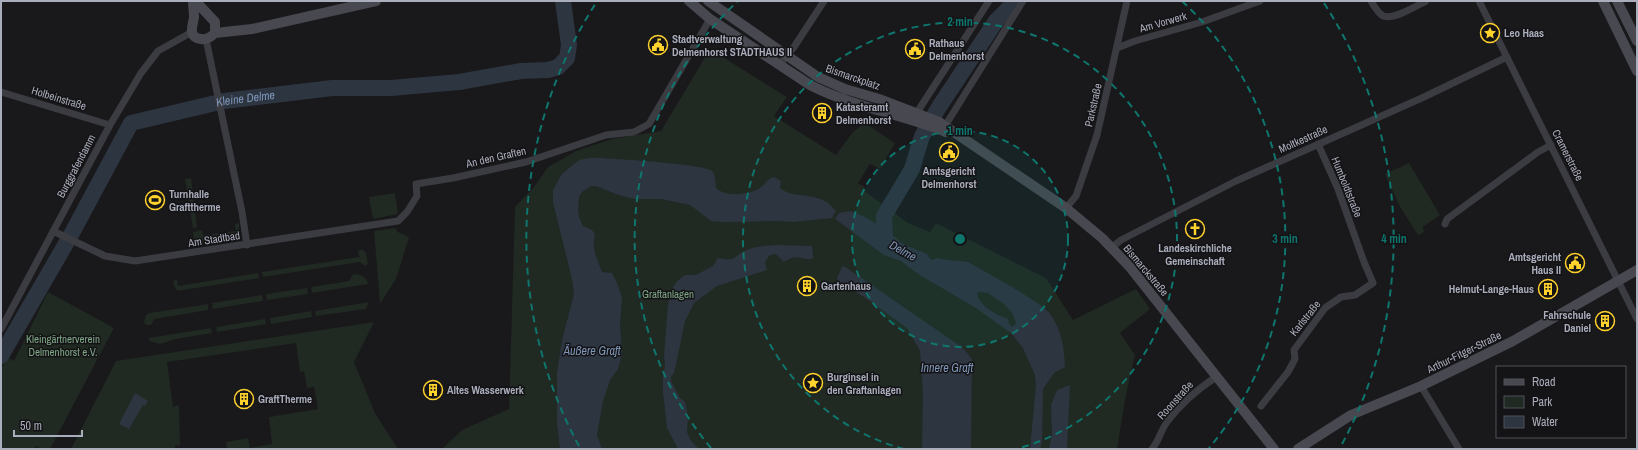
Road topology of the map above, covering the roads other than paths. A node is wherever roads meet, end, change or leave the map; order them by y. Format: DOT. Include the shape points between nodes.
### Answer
graph roads {
  1 [pos="193,1"];
  2 [pos="376,1"];
  3 [pos="689,1"];
  4 [pos="708,1"];
  5 [pos="824,1"];
  6 [pos="989,1"];
  7 [pos="1023,1"];
  8 [pos="1127,1"];
  9 [pos="1260,1"];
  10 [pos="1371,1"];
  11 [pos="1426,1"];
  12 [pos="1480,1"];
  13 [pos="1603,1"];
  14 [pos="1617,1"];
  15 [pos="208,15"];
  16 [pos="194,19"];
  17 [pos="710,19"];
  18 [pos="215,29"];
  19 [pos="192,32"];
  20 [pos="206,39"];
  21 [pos="1637,41"];
  22 [pos="1117,48"];
  23 [pos="786,55"];
  24 [pos="1507,57"];
  25 [pos="779,65"];
  26 [pos="1637,71"];
  27 [pos="1,92"];
  28 [pos="919,118"];
  29 [pos="110,125"];
  30 [pos="940,126"];
  31 [pos="1318,144"];
  32 [pos="1551,145"];
  33 [pos="1066,208"];
  34 [pos="1445,224"];
  35 [pos="53,231"];
  36 [pos="247,245"];
  37 [pos="1111,248"];
  38 [pos="1637,270"];
  39 [pos="1618,281"];
  40 [pos="1373,283"];
  41 [pos="1637,319"];
  42 [pos="1,329"];
  43 [pos="1216,377"];
  44 [pos="1421,386"];
  45 [pos="1261,406"];
  46 [pos="1155,447"];
  47 [pos="1274,449"];
  48 [pos="1298,449"];
  49 [pos="1459,449"];
  1 -- 15 [label="main road"];
  1 -- 16 [label="main road"];
  2 -- 18 [label="main road" via="274,25 238,30"];
  3 -- 17 [label="main road, Bismarckplatz"];
  4 -- 23 [label="main road, Bismarckplatz"];
  5 -- 23 [label="street" via="797,43"];
  6 -- 28 [label="street" via="951,59"];
  7 -- 30 [label="street"];
  8 -- 22 [label="street, Parkstraße"];
  9 -- 22 [label="street, Am Vorwerk"];
  10 -- 11 [label="street" via="1383,16 1392,17"];
  12 -- 24 [label="street, Cramerstraße"];
  13 -- 26 [label="main road"];
  14 -- 21 [label="main road"];
  15 -- 16 [label="main road" via="199,15"];
  15 -- 18 [label="main road" via="214,20"];
  16 -- 19 [label="main road" via="191,24"];
  17 -- 25 [label="main road, Bismarckplatz"];
  17 -- 36 [label="street, An den Graften" via="649,124 634,132 606,135 526,162 416,184 417,196 398,221"];
  18 -- 20 [label="main road" via="210,38"];
  19 -- 20 [label="main road" via="198,38"];
  19 -- 29 [label="street, Burggrafendamm" via="158,51 141,73"];
  20 -- 36 [label="street, Am Stadtbad" via="244,218"];
  22 -- 33 [label="street, Parkstraße" via="1097,135 1076,196"];
  23 -- 25 [label="street"];
  23 -- 28 [label="main road, Bismarckplatz" via="818,77 845,89 879,99"];
  24 -- 31 [label="street, Moltkestraße"];
  24 -- 32 [label="street, Cramerstraße"];
  25 -- 28 [label="main road, Bismarckplatz" via="827,94 862,106"];
  27 -- 29 [label="street, Holbeinstraße"];
  28 -- 30 [label="main road, Bismarckstraße"];
  29 -- 35 [label="street, Burggrafendamm"];
  30 -- 33 [label="main road, Bismarckstraße"];
  31 -- 37 [label="street, Moltkestraße" via="1236,181 1121,240"];
  31 -- 40 [label="street, Humboldtstraße" via="1338,189"];
  32 -- 34 [label="street" via="1447,219"];
  32 -- 39 [label="street, Cramerstraße"];
  33 -- 37 [label="main road, Bismarckstraße"];
  35 -- 36 [label="street, Am Stadtbad" via="105,256 135,261"];
  35 -- 42 [label="street, Burggrafendamm"];
  37 -- 43 [label="main road, Bismarckstraße" via="1197,350"];
  38 -- 39 [label="main road, Arthur-Fitger-Straße"];
  39 -- 41 [label="street, Cramerstraße"];
  39 -- 44 [label="main road, Arthur-Fitger-Straße" via="1513,341"];
  40 -- 45 [label="street, Karlstraße" via="1355,295 1341,297 1325,308 1294,350 1295,359 1288,372"];
  43 -- 46 [label="street, Roonstraße" via="1200,388 1167,422"];
  43 -- 47 [label="main road, Bismarckstraße"];
  44 -- 48 [label="main road, Arthur-Fitger-Straße" via="1351,415"];
  44 -- 49 [label="street"];
}
